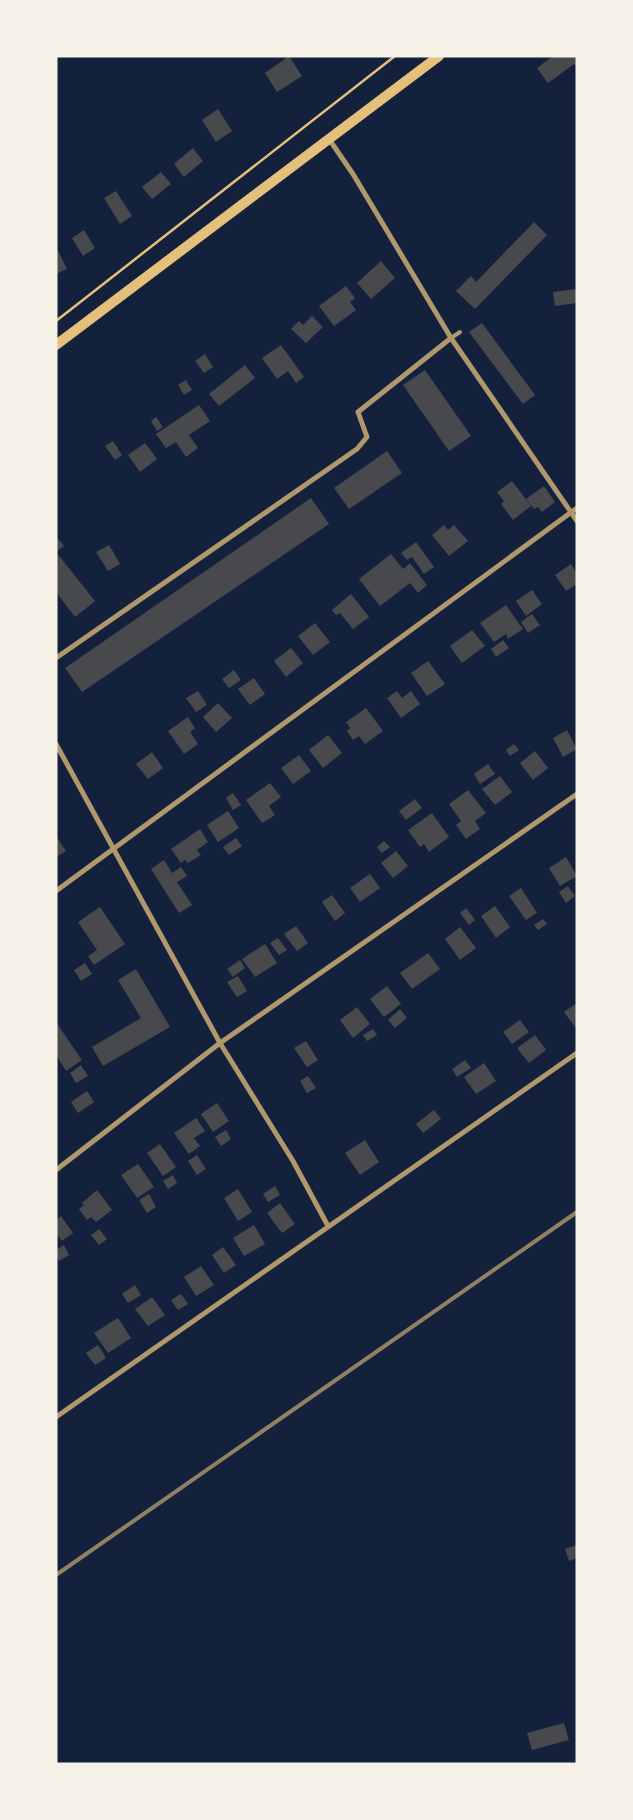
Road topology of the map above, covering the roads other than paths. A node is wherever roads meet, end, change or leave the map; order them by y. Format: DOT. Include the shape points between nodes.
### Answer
graph roads {
  1 [pos="439,56"];
  2 [pos="330,139"];
  3 [pos="460,332"];
  4 [pos="451,338"];
  5 [pos="56,345"];
  6 [pos="577,508"];
  7 [pos="571,512"];
  8 [pos="577,521"];
  9 [pos="56,658"];
  10 [pos="56,744"];
  11 [pos="577,794"];
  12 [pos="115,849"];
  13 [pos="56,892"];
  14 [pos="220,1043"];
  15 [pos="577,1053"];
  16 [pos="56,1170"];
  17 [pos="328,1226"];
  18 [pos="56,1417"];
  1 -- 2 [label="main road"];
  2 -- 4 [label="street"];
  2 -- 5 [label="main road"];
  3 -- 4 [label="lane"];
  4 -- 7 [label="street"];
  4 -- 9 [label="street" via="358,412 368,437 357,449"];
  6 -- 7 [label="street"];
  7 -- 8 [label="street"];
  7 -- 12 [label="street"];
  10 -- 12 [label="street"];
  11 -- 14 [label="street"];
  12 -- 13 [label="street"];
  12 -- 14 [label="street"];
  14 -- 16 [label="street"];
  14 -- 17 [label="street" via="293,1161"];
  15 -- 17 [label="street"];
  17 -- 18 [label="street"];
}
